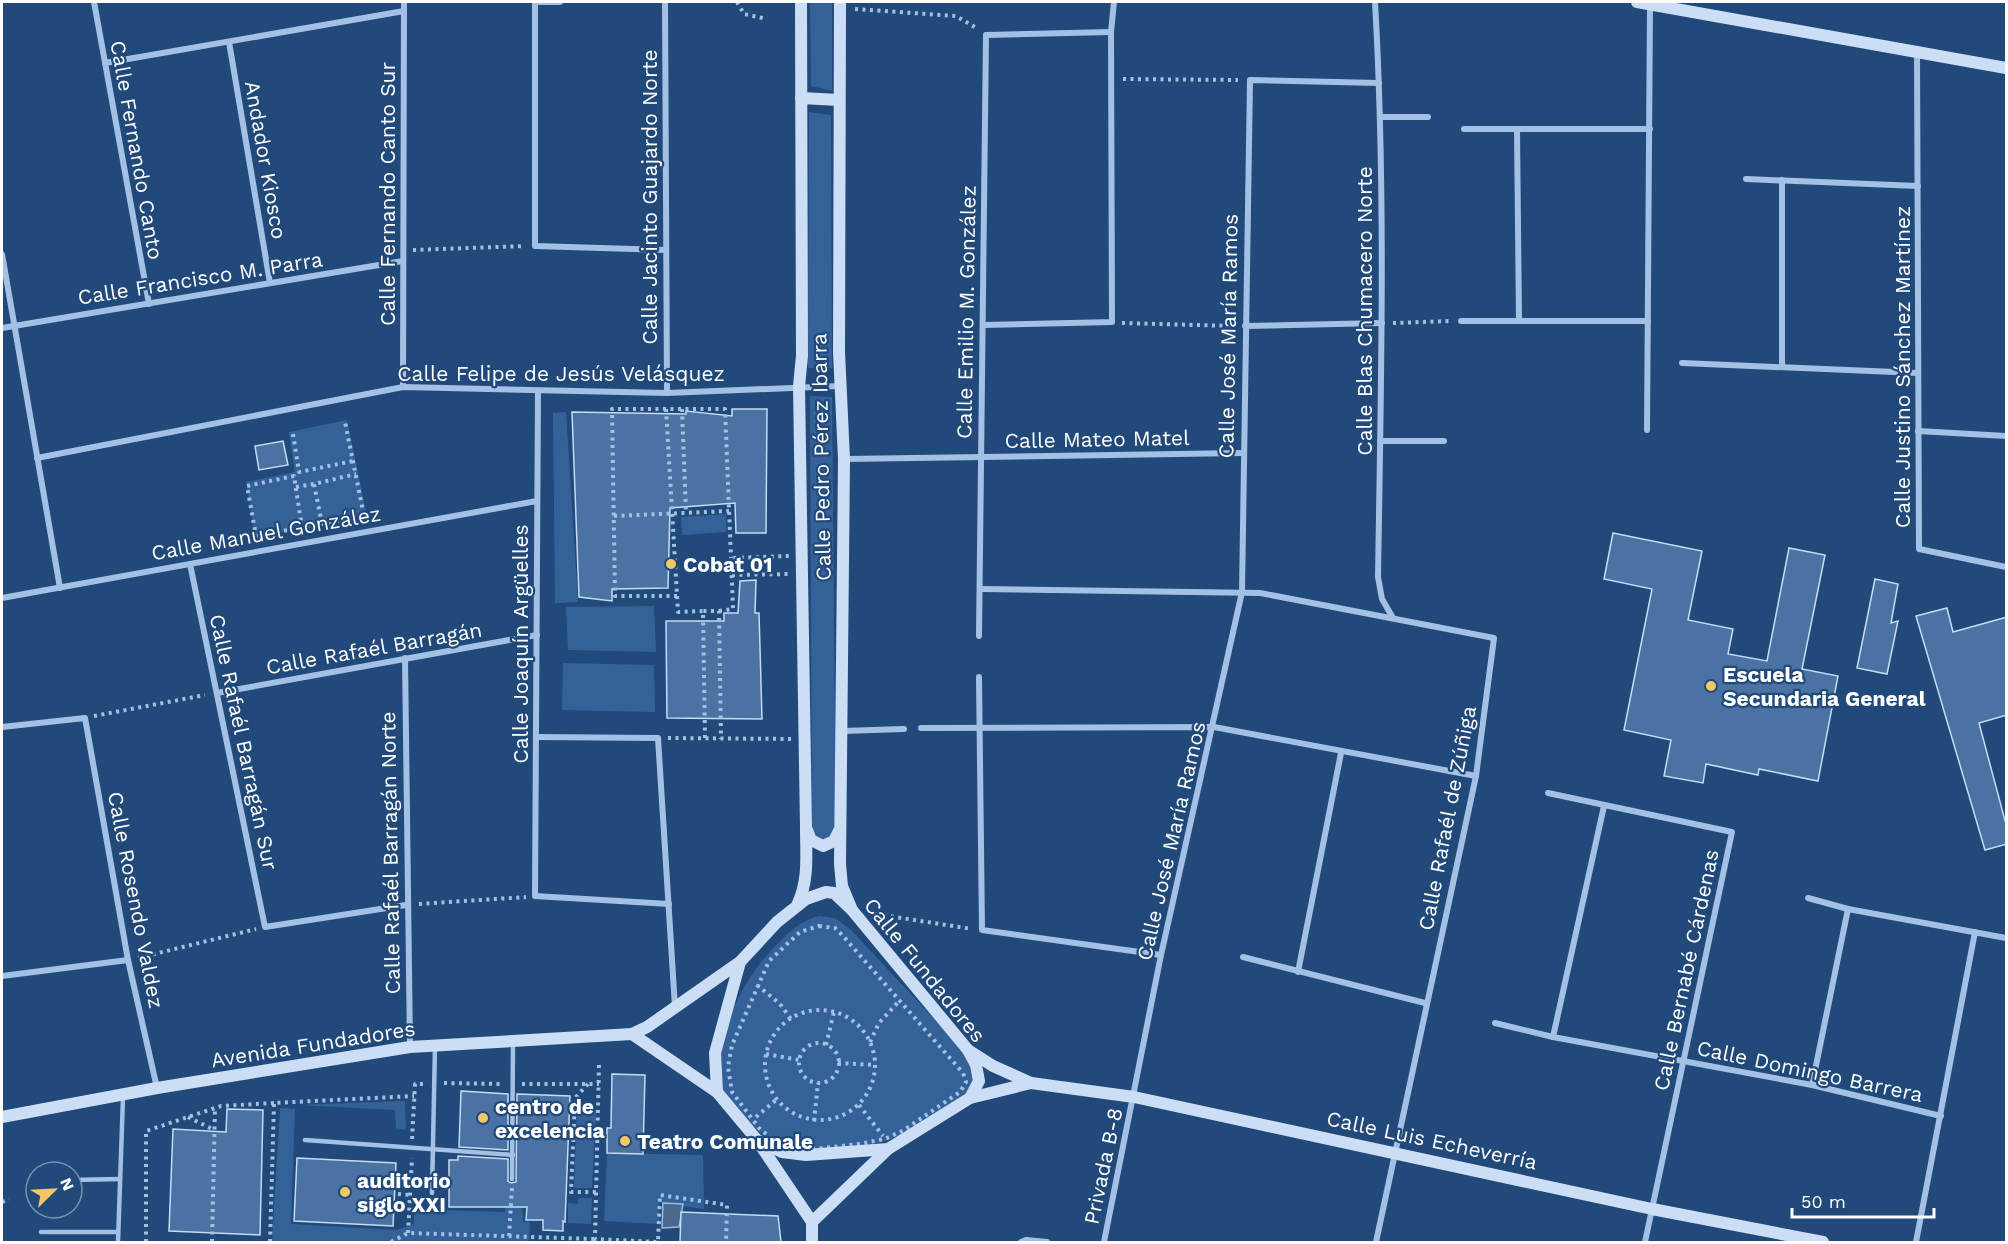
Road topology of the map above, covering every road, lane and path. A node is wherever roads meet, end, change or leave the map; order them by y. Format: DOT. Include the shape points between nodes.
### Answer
graph roads {
  1 [pos="94,2"];
  2 [pos="404,2"];
  3 [pos="535,2"];
  4 [pos="560,2"];
  5 [pos="665,2"];
  6 [pos="737,2"];
  7 [pos="801,2"];
  8 [pos="1114,2"];
  9 [pos="1375,2"];
  10 [pos="1637,2"];
  11 [pos="840,4"];
  12 [pos="1650,4"];
  13 [pos="404,11"];
  14 [pos="766,19"];
  15 [pos="1111,32"];
  16 [pos="986,35"];
  17 [pos="230,42"];
  18 [pos="1917,52"];
  19 [pos="105,63"];
  20 [pos="2007,68"];
  21 [pos="1113,78"];
  22 [pos="1250,80"];
  23 [pos="1379,83"];
  24 [pos="801,98"];
  25 [pos="839,100"];
  26 [pos="1380,117"];
  27 [pos="1428,117"];
  28 [pos="1464,129"];
  29 [pos="1517,129"];
  30 [pos="1650,129"];
  31 [pos="1746,179"];
  32 [pos="1782,180"];
  33 [pos="1918,186"];
  34 [pos="535,246"];
  35 [pos="403,250"];
  36 [pos="666,250"];
  37 [pos="2,254"];
  38 [pos="403,261"];
  39 [pos="270,283"];
  40 [pos="149,304"];
  41 [pos="1461,321"];
  42 [pos="1519,321"];
  43 [pos="1648,321"];
  44 [pos="1112,322"];
  45 [pos="1382,323"];
  46 [pos="14,325"];
  47 [pos="983,325"];
  48 [pos="1245,326"];
  49 [pos="2,328"];
  50 [pos="1682,363"];
  51 [pos="1782,367"];
  52 [pos="1918,374"];
  53 [pos="799,386"];
  54 [pos="839,386"];
  55 [pos="403,387"];
  56 [pos="538,392"];
  57 [pos="666,393"];
  58 [pos="666,409"];
  59 [pos="682,409"];
  60 [pos="345,422"];
  61 [pos="1647,430"];
  62 [pos="1918,431"];
  63 [pos="293,435"];
  64 [pos="2007,436"];
  65 [pos="1380,441"];
  66 [pos="1444,441"];
  67 [pos="1242,453"];
  68 [pos="981,457"];
  69 [pos="37,458"];
  70 [pos="844,459"];
  71 [pos="353,461"];
  72 [pos="299,472"];
  73 [pos="356,474"];
  74 [pos="294,476"];
  75 [pos="314,484"];
  76 [pos="296,487"];
  77 [pos="537,501"];
  78 [pos="729,511"];
  79 [pos="670,513"];
  80 [pos="686,513"];
  81 [pos="614,516"];
  82 [pos="322,524"];
  83 [pos="302,528"];
  84 [pos="802,555"];
  85 [pos="731,558"];
  86 [pos="190,564"];
  87 [pos="2007,567"];
  88 [pos="802,574"];
  89 [pos="732,575"];
  90 [pos="60,588"];
  91 [pos="980,589"];
  92 [pos="1242,592"];
  93 [pos="677,596"];
  94 [pos="2,598"];
  95 [pos="719,610"];
  96 [pos="703,611"];
  97 [pos="1393,618"];
  98 [pos="537,635"];
  99 [pos="979,636"];
  100 [pos="405,658"];
  101 [pos="979,677"];
  102 [pos="217,693"];
  103 [pos="85,718"];
  104 [pos="979,726"];
  105 [pos="2,727"];
  106 [pos="1214,727"];
  107 [pos="921,728"];
  108 [pos="904,729"];
  109 [pos="841,731"];
  110 [pos="536,736"];
  111 [pos="658,738"];
  112 [pos="705,738"];
  113 [pos="721,739"];
  114 [pos="805,740"];
  115 [pos="1341,753"];
  116 [pos="1476,776"];
  117 [pos="1548,793"];
  118 [pos="1604,806"];
  119 [pos="806,828"];
  120 [pos="839,830"];
  121 [pos="535,896"];
  122 [pos="1808,898"];
  123 [pos="798,903"];
  124 [pos="669,904"];
  125 [pos="406,905"];
  126 [pos="1848,909"];
  127 [pos="852,910"];
  128 [pos="265,927"];
  129 [pos="982,930"];
  130 [pos="1975,932"];
  131 [pos="2007,938"];
  132 [pos="1161,955"];
  133 [pos="1243,957"];
  134 [pos="128,960"];
  135 [pos="740,962"];
  136 [pos="1298,972"];
  137 [pos="2,975"];
  138 [pos="757,985"];
  139 [pos="900,1000"];
  140 [pos="1425,1003"];
  141 [pos="675,1007"];
  142 [pos="834,1012"];
  143 [pos="791,1019"];
  144 [pos="1495,1023"];
  145 [pos="632,1034"];
  146 [pos="1553,1037"];
  147 [pos="513,1042"];
  148 [pos="870,1042"];
  149 [pos="826,1045"];
  150 [pos="435,1046"];
  151 [pos="410,1047"];
  152 [pos="968,1050"];
  153 [pos="766,1054"];
  154 [pos="799,1060"];
  155 [pos="1684,1061"];
  156 [pos="838,1063"];
  157 [pos="599,1065"];
  158 [pos="875,1065"];
  159 [pos="434,1083"];
  160 [pos="818,1083"];
  161 [pos="1031,1083"];
  162 [pos="513,1084"];
  163 [pos="589,1084"];
  164 [pos="599,1084"];
  165 [pos="1812,1085"];
  166 [pos="157,1088"];
  167 [pos="717,1092"];
  168 [pos="123,1094"];
  169 [pos="1134,1097"];
  170 [pos="970,1098"];
  171 [pos="777,1099"];
  172 [pos="274,1103"];
  173 [pos="859,1105"];
  174 [pos="215,1108"];
  175 [pos="187,1116"];
  176 [pos="1941,1116"];
  177 [pos="2,1117"];
  178 [pos="753,1119"];
  179 [pos="814,1121"];
  180 [pos="214,1130"];
  181 [pos="305,1140"];
  182 [pos="757,1140"];
  183 [pos="886,1144"];
  184 [pos="412,1147"];
  185 [pos="432,1149"];
  186 [pos="1397,1152"];
  187 [pos="513,1155"];
  188 [pos="120,1179"];
  189 [pos="512,1179"];
  190 [pos="84,1180"];
  191 [pos="596,1192"];
  192 [pos="432,1193"];
  193 [pos="399,1194"];
  194 [pos="410,1195"];
  195 [pos="9,1199"];
  196 [pos="2,1202"];
  197 [pos="1652,1209"];
  198 [pos="812,1222"];
  199 [pos="41,1232"];
  200 [pos="118,1232"];
  201 [pos="408,1233"];
  202 [pos="509,1236"];
  203 [pos="594,1239"];
  204 [pos="535,1240"];
  205 [pos="575,1241"];
  206 [pos="118,1242"];
  207 [pos="146,1242"];
  208 [pos="212,1242"];
  209 [pos="391,1242"];
  210 [pos="658,1242"];
  211 [pos="726,1242"];
  212 [pos="812,1242"];
  213 [pos="1021,1242"];
  214 [pos="1047,1242"];
  215 [pos="1104,1242"];
  216 [pos="1376,1242"];
  217 [pos="1646,1242"];
  218 [pos="1823,1242"];
  219 [pos="1916,1242"];
  1 -- 19 [label="street, Calle Fernando Canto"];
  2 -- 13 [label="street, Calle Fernando Canto Sur"];
  3 -- 4 [label="street"];
  3 -- 34 [label="street"];
  5 -- 36 [label="street, Calle Jacinto Guajardo Norte"];
  6 -- 14 [label="path" via="744,14"];
  7 -- 24 [label="main road, Calle Pedro Pérez Ibarra"];
  8 -- 15 [label="street"];
  9 -- 23 [label="street, Calle Blas Chumacero Norte"];
  10 -- 12 [label="main road"];
  11 -- 16 [label="path" via="956,16"];
  11 -- 25 [label="main road, Calle Pedro Pérez Ibarra"];
  12 -- 18 [label="main road"];
  12 -- 30 [label="street"];
  13 -- 17 [label="street"];
  13 -- 35 [label="street, Calle Fernando Canto Sur"];
  15 -- 16 [label="street"];
  15 -- 21 [label="street"];
  16 -- 47 [label="street, Calle Emilio M. González"];
  17 -- 19 [label="street"];
  17 -- 39 [label="street, Andador Kiosco"];
  18 -- 20 [label="main road"];
  18 -- 33 [label="street, Calle Justino Sánchez Martínez"];
  19 -- 40 [label="street, Calle Fernando Canto"];
  21 -- 22 [label="path"];
  21 -- 44 [label="street"];
  22 -- 23 [label="street"];
  22 -- 48 [label="street, Calle José María Ramos"];
  23 -- 26 [label="street, Calle Blas Chumacero Norte"];
  24 -- 25 [label="main road"];
  24 -- 53 [label="main road, Calle Pedro Pérez Ibarra"];
  25 -- 54 [label="main road, Calle Pedro Pérez Ibarra"];
  26 -- 27 [label="street"];
  26 -- 45 [label="street, Calle Blas Chumacero Norte"];
  28 -- 29 [label="street"];
  29 -- 30 [label="street"];
  29 -- 42 [label="street"];
  30 -- 43 [label="street"];
  31 -- 32 [label="street, Calle Justino Sánchez Martínez"];
  32 -- 33 [label="street, Calle Justino Sánchez Martínez"];
  32 -- 51 [label="street"];
  33 -- 52 [label="street, Calle Justino Sánchez Martínez"];
  34 -- 35 [label="path"];
  34 -- 36 [label="street"];
  35 -- 38 [label="street, Calle Fernando Canto Sur"];
  36 -- 57 [label="street, Calle Jacinto Guajardo Norte"];
  37 -- 46 [label="street"];
  38 -- 39 [label="street, Calle Francisco M. Parra"];
  38 -- 55 [label="street, Calle Fernando Canto Sur"];
  39 -- 40 [label="street, Calle Francisco M. Parra"];
  40 -- 46 [label="street, Calle Francisco M. Parra"];
  41 -- 42 [label="street"];
  41 -- 45 [label="path"];
  42 -- 43 [label="street"];
  43 -- 61 [label="street"];
  44 -- 47 [label="street"];
  44 -- 48 [label="path"];
  45 -- 48 [label="street"];
  45 -- 65 [label="street, Calle Blas Chumacero Norte"];
  46 -- 49 [label="street, Calle Francisco M. Parra"];
  46 -- 69 [label="street"];
  47 -- 68 [label="street, Calle Emilio M. González"];
  48 -- 67 [label="street, Calle José María Ramos"];
  50 -- 51 [label="street"];
  51 -- 52 [label="street"];
  52 -- 62 [label="street, Calle Justino Sánchez Martínez"];
  53 -- 54 [label="street, Calle Felipe de Jesús Velásquez"];
  53 -- 57 [label="street, Calle Felipe de Jesús Velásquez"];
  53 -- 84 [label="main road, Calle Pedro Pérez Ibarra"];
  54 -- 70 [label="main road, Calle Pedro Pérez Ibarra"];
  55 -- 56 [label="street, Calle Felipe de Jesús Velásquez"];
  55 -- 69 [label="street, Calle Felipe de Jesús Velásquez"];
  56 -- 57 [label="street, Calle Felipe de Jesús Velásquez"];
  56 -- 77 [label="street, Calle Joaquín Argüelles"];
  58 -- 59 [label="path"];
  58 -- 79 [label="path"];
  58 -- 81 [label="path" via="612,409"];
  59 -- 78 [label="path" via="724,409"];
  59 -- 80 [label="path"];
  60 -- 71 [label="path"];
  62 -- 64 [label="street"];
  62 -- 87 [label="street, Calle Justino Sánchez Martínez" via="1919,549"];
  63 -- 72 [label="path"];
  65 -- 66 [label="street"];
  65 -- 97 [label="street, Calle Blas Chumacero Norte" via="1378,578 1382,599"];
  67 -- 68 [label="street, Calle Mateo Matel"];
  67 -- 92 [label="street, Calle José María Ramos"];
  68 -- 70 [label="street, Calle Mateo Matel"];
  68 -- 91 [label="street, Calle Emilio M. González"];
  69 -- 90 [label="street"];
  70 -- 109 [label="main road, Calle Pedro Pérez Ibarra"];
  71 -- 72 [label="path"];
  71 -- 73 [label="path"];
  72 -- 74 [label="path"];
  73 -- 75 [label="path"];
  73 -- 82 [label="path" via="364,516"];
  74 -- 76 [label="path"];
  74 -- 83 [label="path" via="247,486 256,536"];
  75 -- 76 [label="path"];
  75 -- 82 [label="path"];
  76 -- 83 [label="path"];
  77 -- 86 [label="street, Calle Manuel González"];
  77 -- 98 [label="street, Calle Joaquín Argüelles"];
  78 -- 80 [label="path"];
  78 -- 85 [label="path"];
  79 -- 80 [label="path"];
  79 -- 81 [label="path"];
  79 -- 93 [label="path"];
  81 -- 93 [label="path" via="615,596"];
  82 -- 83 [label="path"];
  84 -- 85 [label="path"];
  84 -- 88 [label="main road, Calle Pedro Pérez Ibarra"];
  85 -- 89 [label="path"];
  86 -- 90 [label="street, Calle Manuel González"];
  86 -- 102 [label="street, Calle Rafaél Barragán Sur"];
  88 -- 89 [label="path"];
  88 -- 114 [label="main road, Calle Pedro Pérez Ibarra"];
  89 -- 95 [label="path" via="733,609"];
  90 -- 94 [label="street, Calle Manuel González"];
  91 -- 92 [label="street"];
  91 -- 99 [label="street, Calle Emilio M. González"];
  92 -- 97 [label="street"];
  92 -- 106 [label="street, Calle José María Ramos"];
  93 -- 96 [label="path" via="678,612"];
  95 -- 96 [label="path"];
  95 -- 113 [label="path"];
  96 -- 112 [label="path"];
  97 -- 116 [label="street, Calle Rafaél de Zúñiga" via="1494,638"];
  98 -- 100 [label="street, Calle Rafaél Barragán"];
  98 -- 110 [label="street, Calle Joaquín Argüelles"];
  100 -- 102 [label="street, Calle Rafaél Barragán"];
  100 -- 125 [label="street, Calle Rafaél Barragán Norte"];
  101 -- 104 [label="street"];
  102 -- 103 [label="path"];
  102 -- 128 [label="street, Calle Rafaél Barragán Sur"];
  103 -- 105 [label="street"];
  103 -- 134 [label="street, Calle Rosendo Valdez"];
  104 -- 106 [label="street"];
  104 -- 107 [label="street"];
  104 -- 129 [label="street"];
  106 -- 115 [label="street"];
  106 -- 132 [label="street, Calle José María Ramos"];
  108 -- 109 [label="street"];
  109 -- 120 [label="main road, Calle Pedro Pérez Ibarra"];
  110 -- 111 [label="street"];
  110 -- 121 [label="street, Calle Joaquín Argüelles"];
  111 -- 112 [label="path"];
  111 -- 124 [label="street"];
  112 -- 113 [label="path"];
  113 -- 114 [label="path"];
  114 -- 119 [label="main road, Calle Pedro Pérez Ibarra"];
  115 -- 116 [label="street"];
  115 -- 136 [label="street"];
  116 -- 140 [label="street, Calle Rafaél de Zúñiga"];
  117 -- 118 [label="street"];
  118 -- 146 [label="street"];
  118 -- 155 [label="street, Calle Bernabé Cárdenas" via="1732,832"];
  119 -- 120 [label="main road" via="811,840 823,846 834,841"];
  119 -- 123 [label="main road, Calle Pedro Pérez Ibarra" via="806,875"];
  120 -- 127 [label="main road, Calle Pedro Pérez Ibarra" via="841,881"];
  121 -- 124 [label="street"];
  121 -- 125 [label="path"];
  122 -- 126 [label="street"];
  123 -- 127 [label="main road, Calle Fundadores" via="826,892 834,893"];
  123 -- 135 [label="main road, Calle Fundadores"];
  124 -- 141 [label="street"];
  125 -- 128 [label="street"];
  125 -- 151 [label="street, Calle Rafaél Barragán Norte"];
  126 -- 130 [label="street"];
  126 -- 165 [label="street"];
  127 -- 129 [label="path"];
  127 -- 152 [label="main road, Calle Fundadores"];
  128 -- 134 [label="path"];
  129 -- 132 [label="street"];
  130 -- 131 [label="street"];
  130 -- 176 [label="street, Calle Domingo Barrera"];
  132 -- 169 [label="street, Calle José María Ramos"];
  133 -- 136 [label="street"];
  134 -- 137 [label="street"];
  134 -- 166 [label="street, Calle Rosendo Valdez"];
  135 -- 141 [label="main road, Calle Fundadores"];
  135 -- 167 [label="main road, Calle Fundadores" via="715,1053"];
  136 -- 140 [label="street"];
  138 -- 139 [label="path" via="769,962 800,932 828,926 843,936"];
  138 -- 143 [label="path"];
  138 -- 178 [label="path" via="732,1045 728,1067 732,1092"];
  139 -- 148 [label="path" via="879,1023"];
  139 -- 183 [label="path" via="963,1073 966,1082 960,1092"];
  140 -- 186 [label="street, Calle Rafaél de Zúñiga"];
  141 -- 145 [label="main road, Calle Fundadores"];
  142 -- 143 [label="path" via="819,1010"];
  142 -- 148 [label="path" via="854,1022"];
  142 -- 149 [label="path"];
  143 -- 153 [label="path" via="773,1036"];
  144 -- 146 [label="street, Calle Domingo Barrera"];
  145 -- 147 [label="main road, Avenida Fundadores"];
  145 -- 167 [label="main road"];
  146 -- 155 [label="street, Calle Domingo Barrera"];
  147 -- 150 [label="main road, Avenida Fundadores"];
  147 -- 162 [label="lane"];
  148 -- 158 [label="path"];
  149 -- 154 [label="path" via="811,1045"];
  149 -- 156 [label="path" via="837,1056"];
  150 -- 151 [label="main road, Avenida Fundadores"];
  150 -- 159 [label="lane"];
  151 -- 166 [label="main road, Avenida Fundadores"];
  152 -- 161 [label="main road, Calle Luis Echeverría"];
  152 -- 170 [label="main road, Calle Fundadores" via="979,1081"];
  153 -- 154 [label="path"];
  153 -- 171 [label="path" via="765,1073"];
  154 -- 160 [label="path" via="804,1077"];
  155 -- 165 [label="street, Calle Domingo Barrera"];
  155 -- 197 [label="street, Calle Bernabé Cárdenas"];
  156 -- 158 [label="path"];
  156 -- 160 [label="path" via="832,1077"];
  157 -- 164 [label="path"];
  158 -- 173 [label="path" via="872,1087"];
  159 -- 162 [label="path"];
  159 -- 184 [label="path" via="415,1084"];
  159 -- 185 [label="lane"];
  160 -- 179 [label="path"];
  161 -- 169 [label="main road, Calle Luis Echeverría"];
  161 -- 170 [label="main road, Calle Luis Echeverría"];
  162 -- 163 [label="path"];
  162 -- 187 [label="lane"];
  163 -- 164 [label="path"];
  163 -- 191 [label="path" via="575,1098 572,1192"];
  164 -- 191 [label="path"];
  165 -- 176 [label="street, Calle Domingo Barrera"];
  166 -- 168 [label="main road, Avenida Fundadores"];
  167 -- 182 [label="main road"];
  168 -- 177 [label="main road, Avenida Fundadores"];
  168 -- 188 [label="lane"];
  169 -- 186 [label="main road, Calle Luis Echeverría"];
  169 -- 215 [label="street, Privada B-8"];
  170 -- 183 [label="main road"];
  171 -- 178 [label="path"];
  171 -- 179 [label="path" via="797,1116"];
  172 -- 174 [label="path"];
  173 -- 179 [label="path" via="832,1120"];
  173 -- 183 [label="path"];
  174 -- 175 [label="path"];
  174 -- 180 [label="path"];
  175 -- 180 [label="path"];
  175 -- 207 [label="path" via="146,1131"];
  176 -- 219 [label="street, Calle Domingo Barrera"];
  178 -- 183 [label="path" via="771,1138 805,1150"];
  180 -- 208 [label="path"];
  181 -- 184 [label="lane"];
  182 -- 183 [label="main road" via="782,1152 806,1155"];
  182 -- 198 [label="main road"];
  183 -- 198 [label="main road"];
  184 -- 185 [label="lane"];
  184 -- 194 [label="path"];
  185 -- 187 [label="lane"];
  185 -- 192 [label="lane"];
  186 -- 197 [label="main road, Calle Luis Echeverría"];
  186 -- 216 [label="street, Calle Rafaél de Zúñiga"];
  187 -- 189 [label="lane"];
  188 -- 190 [label="lane"];
  188 -- 200 [label="lane"];
  189 -- 202 [label="path"];
  191 -- 203 [label="path"];
  193 -- 194 [label="path"];
  194 -- 201 [label="path"];
  195 -- 196 [label="path"];
  197 -- 217 [label="street, Calle Bernabé Cárdenas"];
  197 -- 218 [label="main road, Calle Luis Echeverría"];
  198 -- 212 [label="main road"];
  199 -- 200 [label="lane"];
  200 -- 206 [label="lane"];
  201 -- 202 [label="path"];
  201 -- 209 [label="path"];
  202 -- 204 [label="path"];
  203 -- 205 [label="path"];
  203 -- 210 [label="path"];
  204 -- 205 [label="path"];
  210 -- 211 [label="path" via="660,1194 727,1206"];
  213 -- 214 [label="street"];
}
